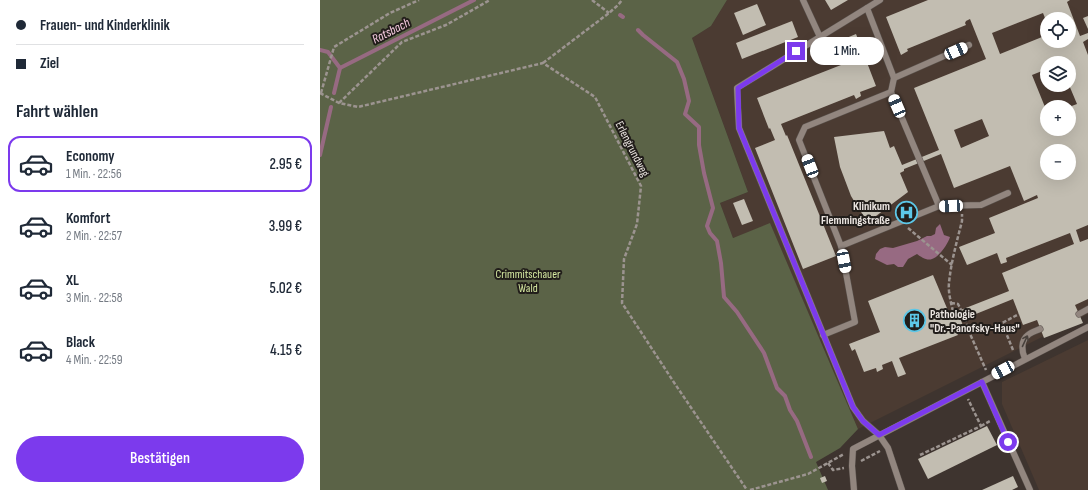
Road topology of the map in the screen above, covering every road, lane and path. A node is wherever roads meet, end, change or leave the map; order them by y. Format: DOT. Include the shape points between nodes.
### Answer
graph roads {
  1 [pos="419,0"];
  2 [pos="490,0"];
  3 [pos="592,0"];
  4 [pos="622,0"];
  5 [pos="803,0"];
  6 [pos="880,0"];
  7 [pos="867,8"];
  8 [pos="609,13"];
  9 [pos="820,37"];
  10 [pos="969,45"];
  11 [pos="543,63"];
  12 [pos="894,78"];
  13 [pos="891,92"];
  14 [pos="320,93"];
  15 [pos="339,103"];
  16 [pos="1008,194"];
  17 [pos="962,205"];
  18 [pos="939,206"];
  19 [pos="911,231"];
  20 [pos="841,246"];
  21 [pos="952,265"];
  22 [pos="951,303"];
  23 [pos="1088,309"];
  24 [pos="961,310"];
  25 [pos="953,311"];
  26 [pos="1019,314"];
  27 [pos="1079,314"];
  28 [pos="965,318"];
  29 [pos="1088,327"];
  30 [pos="1040,329"];
  31 [pos="823,335"];
  32 [pos="1025,359"];
  33 [pos="1017,363"];
  34 [pos="989,378"];
  35 [pos="982,382"];
  36 [pos="964,391"];
  37 [pos="879,435"];
  38 [pos="853,449"];
  39 [pos="920,455"];
  40 [pos="747,490"];
  41 [pos="750,490"];
  42 [pos="854,490"];
  43 [pos="902,490"];
  44 [pos="1030,490"];
  1 -- 14 [label="path" via="390,13 334,47"];
  2 -- 15 [label="path" via="446,25 402,42"];
  3 -- 8 [label="path"];
  4 -- 8 [label="path"];
  5 -- 9 [label="lane"];
  6 -- 7 [label="lane"];
  7 -- 9 [label="lane"];
  7 -- 12 [label="lane"];
  8 -- 11 [label="path"];
  9 -- 31 [label="lane" via="738,88 739,128"];
  10 -- 12 [label="lane"];
  11 -- 15 [label="path" via="358,107"];
  11 -- 40 [label="path, Erlengrundweg" via="595,97 641,186 637,224 624,259 622,303"];
  12 -- 13 [label="lane"];
  13 -- 18 [label="lane"];
  13 -- 20 [label="lane" via="805,127 799,140"];
  14 -- 15 [label="path"];
  16 -- 17 [label="lane" via="981,205"];
  17 -- 18 [label="lane"];
  17 -- 21 [label="path" via="962,221"];
  18 -- 20 [label="lane"];
  19 -- 21 [label="path"];
  20 -- 31 [label="lane" via="855,322"];
  21 -- 22 [label="path" via="948,284"];
  22 -- 24 [label="path" via="958,304"];
  22 -- 25 [label="path"];
  23 -- 27 [label="lane"];
  26 -- 33 [label="path" via="1002,323"];
  28 -- 34 [label="path"];
  29 -- 32 [label="lane"];
  32 -- 30 [label="lane, one-way" via="1021,352 1023,342 1027,335"];
  31 -- 37 [label="lane" via="853,407 863,421"];
  32 -- 33 [label="lane"];
  33 -- 34 [label="lane"];
  34 -- 35 [label="lane"];
  35 -- 36 [label="lane"];
  35 -- 44 [label="lane"];
  36 -- 37 [label="lane"];
  36 -- 39 [label="path" via="982,426"];
  37 -- 38 [label="lane"];
  37 -- 43 [label="lane" via="888,448"];
  38 -- 41 [label="path" via="808,474"];
  38 -- 42 [label="lane"];
}
